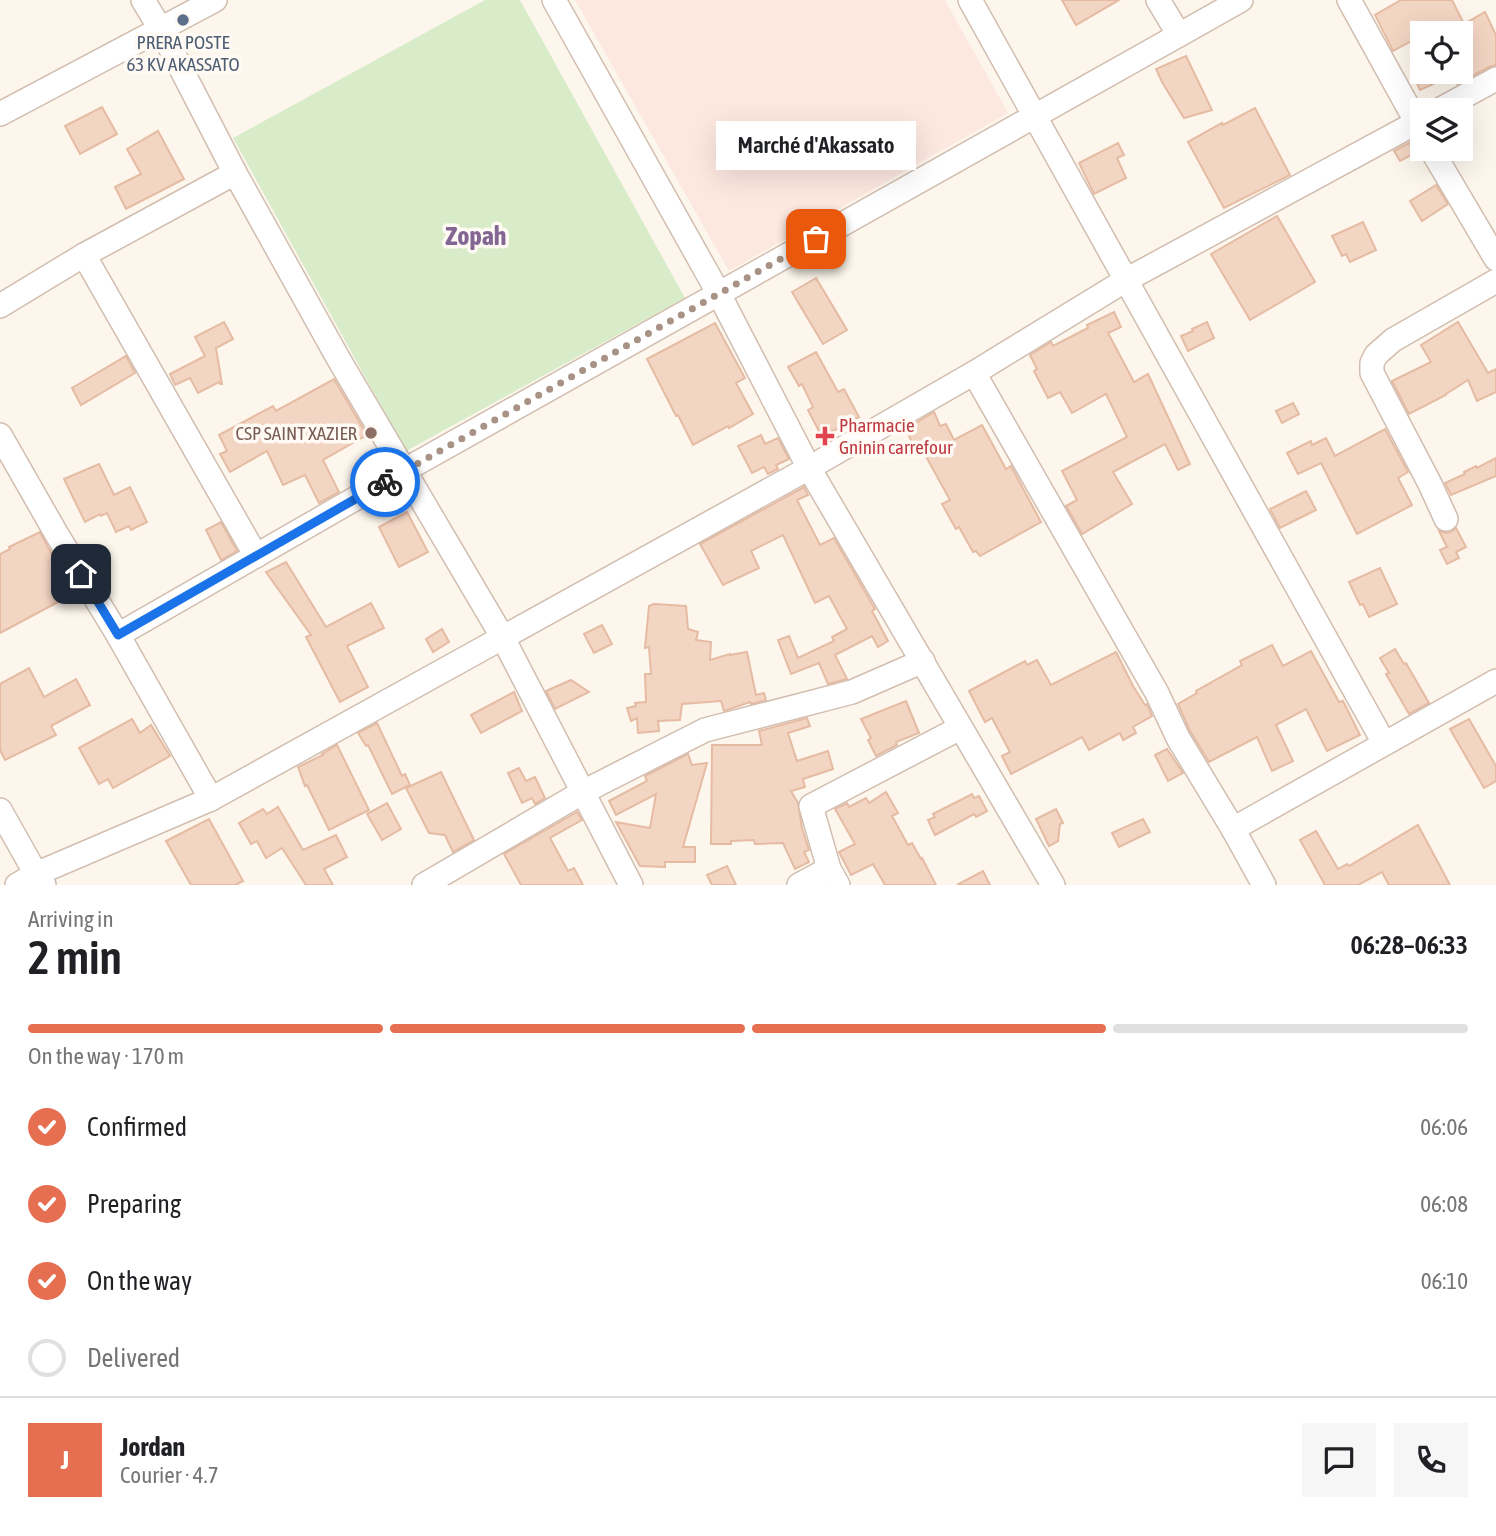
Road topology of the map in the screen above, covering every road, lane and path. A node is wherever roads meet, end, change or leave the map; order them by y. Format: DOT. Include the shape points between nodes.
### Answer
graph roads {
  1 [pos="143,0"];
  2 [pos="215,0"];
  3 [pos="554,0"];
  4 [pos="970,0"];
  5 [pos="1158,0"];
  6 [pos="1241,0"];
  7 [pos="1349,0"];
  8 [pos="161,30"];
  9 [pos="1179,34"];
  10 [pos="1496,79"];
  11 [pos="1461,98"];
  12 [pos="1410,106"];
  13 [pos="0,114"];
  14 [pos="1035,116"];
  15 [pos="1410,131"];
  16 [pos="1439,161"];
  17 [pos="235,173"];
  18 [pos="85,254"];
  19 [pos="1496,259"];
  20 [pos="1126,280"];
  21 [pos="1496,281"];
  22 [pos="719,294"];
  23 [pos="0,306"];
  24 [pos="974,373"];
  25 [pos="0,435"];
  26 [pos="809,468"];
  27 [pos="405,470"];
  28 [pos="1446,520"];
  29 [pos="256,556"];
  30 [pos="118,635"];
  31 [pos="503,638"];
  32 [pos="923,661"];
  33 [pos="1496,681"];
  34 [pos="960,728"];
  35 [pos="1384,743"];
  36 [pos="583,792"];
  37 [pos="211,799"];
  38 [pos="0,810"];
  39 [pos="1233,829"];
  40 [pos="833,877"];
  41 [pos="454,878"];
  42 [pos="32,881"];
  43 [pos="424,885"];
  44 [pos="631,885"];
  45 [pos="799,885"];
  46 [pos="1053,885"];
  47 [pos="1264,885"];
  1 -- 8 [label="street"];
  2 -- 8 [label="street"];
  3 -- 22 [label="street"];
  4 -- 14 [label="street"];
  5 -- 9 [label="street"];
  6 -- 9 [label="street"];
  7 -- 12 [label="street"];
  8 -- 13 [label="street"];
  8 -- 17 [label="street"];
  9 -- 14 [label="street"];
  10 -- 11 [label="street"];
  14 -- 20 [label="street"];
  14 -- 22 [label="street"];
  15 -- 20 [label="street"];
  16 -- 19 [label="street"];
  17 -- 18 [label="street"];
  17 -- 27 [label="street"];
  18 -- 23 [label="street"];
  18 -- 29 [label="street"];
  20 -- 24 [label="street"];
  20 -- 35 [label="street"];
  21 -- 28 [label="street" via="1393,340 1372,363 1372,373"];
  22 -- 26 [label="street"];
  22 -- 27 [label="street"];
  24 -- 26 [label="street"];
  24 -- 39 [label="street"];
  25 -- 30 [label="street"];
  26 -- 31 [label="street"];
  26 -- 32 [label="street"];
  27 -- 29 [label="street"];
  27 -- 31 [label="street"];
  29 -- 30 [label="street"];
  30 -- 37 [label="street"];
  31 -- 36 [label="street"];
  31 -- 37 [label="street"];
  32 -- 34 [label="street"];
  32 -- 36 [label="street" via="852,692 705,730"];
  33 -- 35 [label="street"];
  34 -- 40 [label="street" via="811,806"];
  34 -- 46 [label="street"];
  35 -- 39 [label="street"];
  36 -- 41 [label="street"];
  36 -- 44 [label="street"];
  37 -- 42 [label="street"];
  38 -- 42 [label="street"];
  39 -- 47 [label="street"];
  40 -- 45 [label="street"];
  41 -- 43 [label="street"];
}
